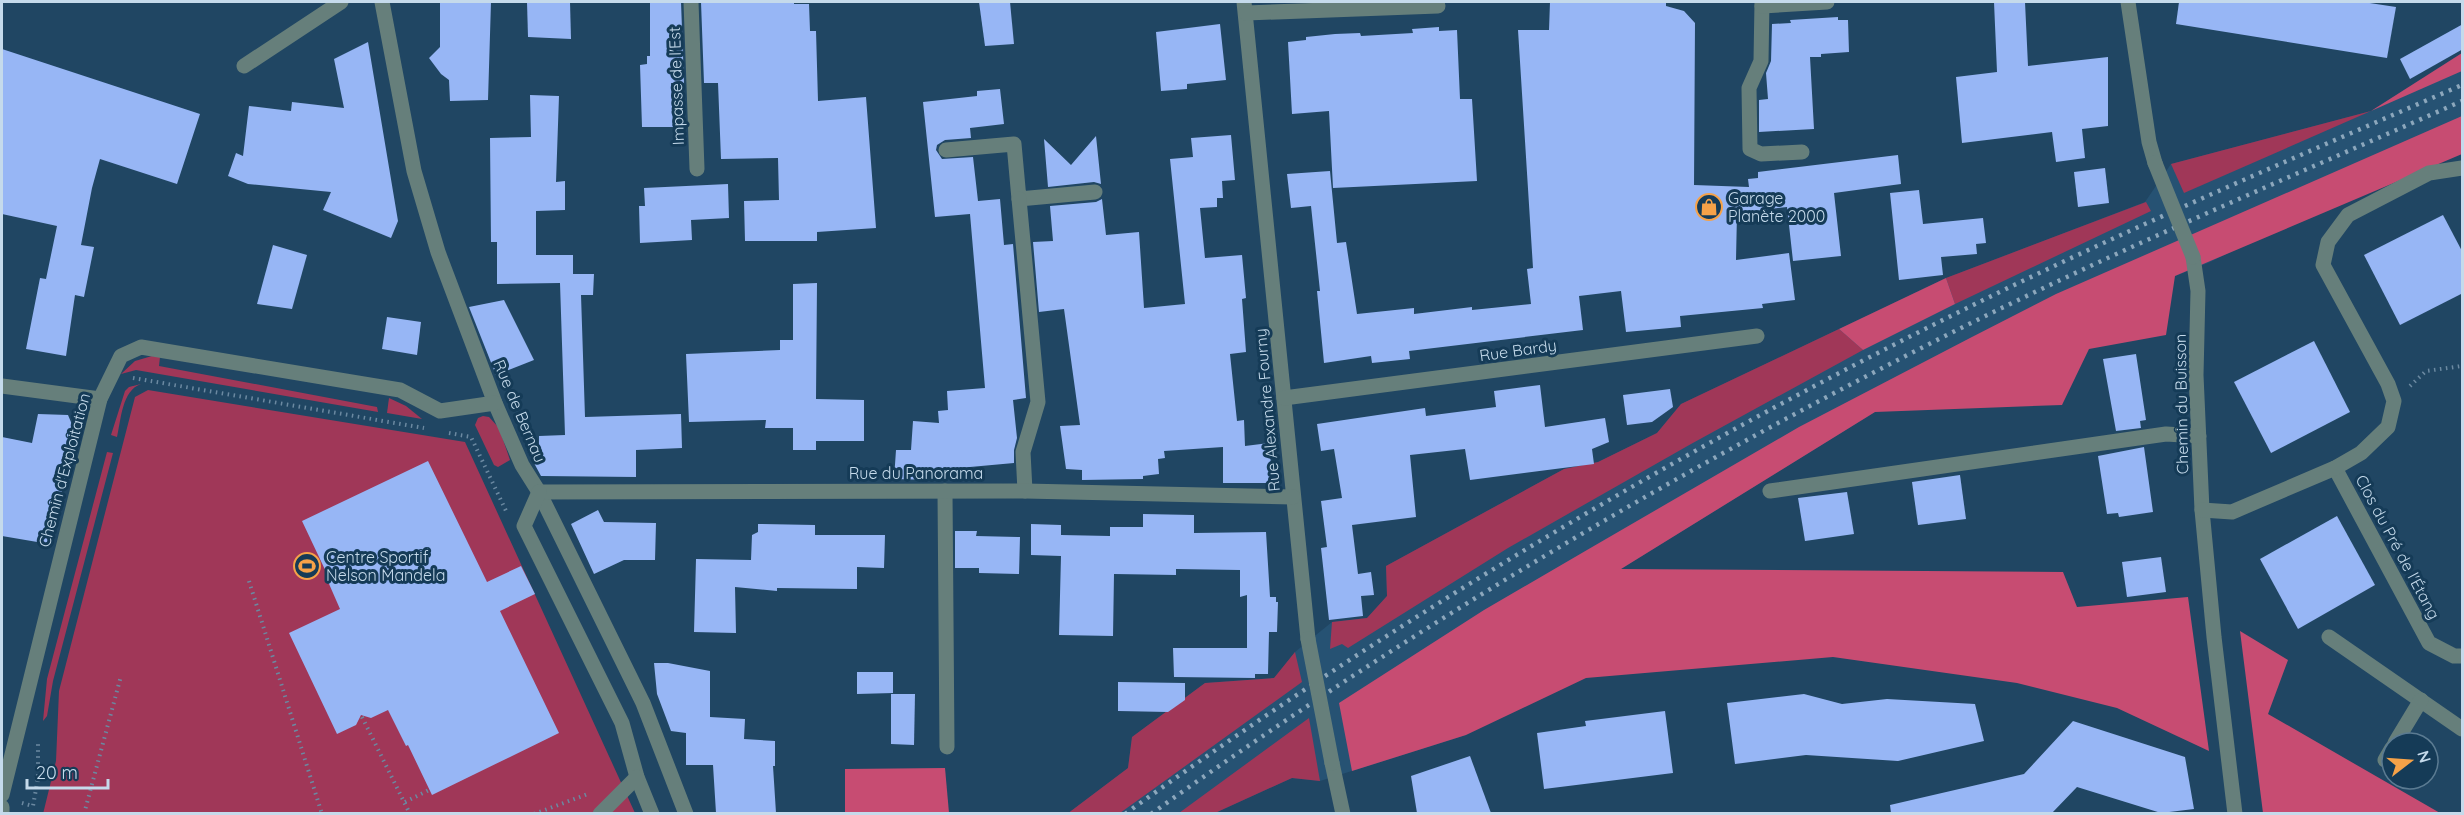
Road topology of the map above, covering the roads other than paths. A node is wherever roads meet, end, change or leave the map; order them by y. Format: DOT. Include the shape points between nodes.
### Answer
graph roads {
  1 [pos="341,2"];
  2 [pos="382,2"];
  3 [pos="692,2"];
  4 [pos="1827,2"];
  5 [pos="2128,2"];
  6 [pos="1762,4"];
  7 [pos="1438,6"];
  8 [pos="1245,8"];
  9 [pos="243,66"];
  10 [pos="946,150"];
  11 [pos="1802,152"];
  12 [pos="2463,168"];
  13 [pos="697,169"];
  14 [pos="1095,192"];
  15 [pos="1019,199"];
  16 [pos="1757,336"];
  17 [pos="2,386"];
  18 [pos="100,399"];
  19 [pos="1284,399"];
  20 [pos="495,403"];
  21 [pos="2199,436"];
  22 [pos="2335,468"];
  23 [pos="945,491"];
  24 [pos="1025,491"];
  25 [pos="1770,491"];
  26 [pos="539,492"];
  27 [pos="1293,497"];
  28 [pos="2202,510"];
  29 [pos="2330,637"];
  30 [pos="2463,656"];
  31 [pos="2421,700"];
  32 [pos="2463,729"];
  33 [pos="2402,731"];
  34 [pos="947,747"];
  35 [pos="637,777"];
  36 [pos="2,795"];
  37 [pos="2,807"];
  38 [pos="2,813"];
  39 [pos="600,813"];
  40 [pos="652,813"];
  41 [pos="686,813"];
  42 [pos="1343,813"];
  43 [pos="2235,813"];
  1 -- 9 [label="street"];
  2 -- 20 [label="street, Rue de Bernau" via="414,171 438,252"];
  3 -- 13 [label="street, Impasse de l'Est"];
  4 -- 6 [label="street"];
  5 -- 21 [label="street, Chemin du Buisson, bridge" via="2154,163 2193,257 2198,291"];
  6 -- 11 [label="street" via="1761,62 1749,88 1750,149 1761,154"];
  7 -- 8 [label="street"];
  8 -- 19 [label="street, Rue Alexandre Fourny"];
  10 -- 15 [label="street" via="1014,144"];
  12 -- 22 [label="street, Clos du Pré de l'Étang" via="2430,173 2348,215 2328,242 2323,265 2394,401 2388,427 2361,453"];
  14 -- 15 [label="street"];
  15 -- 24 [label="street" via="1038,402 1023,452"];
  16 -- 19 [label="street, Rue Bardy"];
  17 -- 18 [label="street"];
  18 -- 20 [label="street, Chemin d'Exploitation" via="121,357 141,347 400,390 440,411"];
  18 -- 36 [label="street, Chemin d'Exploitation"];
  19 -- 27 [label="street, Rue Alexandre Fourny"];
  20 -- 26 [label="street, Rue de Bernau" via="522,465"];
  21 -- 25 [label="street" via="2166,434"];
  21 -- 28 [label="street, Chemin du Buisson"];
  22 -- 28 [label="street, Clos du Pré de l'Étang" via="2232,512"];
  22 -- 30 [label="street, Clos du Pré de l'Étang" via="2429,643 2454,656"];
  23 -- 24 [label="street, Rue du Panorama"];
  23 -- 26 [label="street, Rue du Panorama"];
  23 -- 34 [label="street"];
  24 -- 27 [label="street, Rue du Panorama"];
  26 -- 35 [label="street" via="524,525 622,723"];
  26 -- 41 [label="street, Rue de Bernau" via="643,703"];
  27 -- 42 [label="street, Rue Alexandre Fourny, bridge" via="1308,639"];
  28 -- 43 [label="street, Chemin du Buisson"];
  29 -- 31 [label="street"];
  31 -- 32 [label="street"];
  31 -- 33 [label="street"];
  35 -- 39 [label="street"];
  35 -- 40 [label="street"];
  37 -- 38 [label="street"];
}
